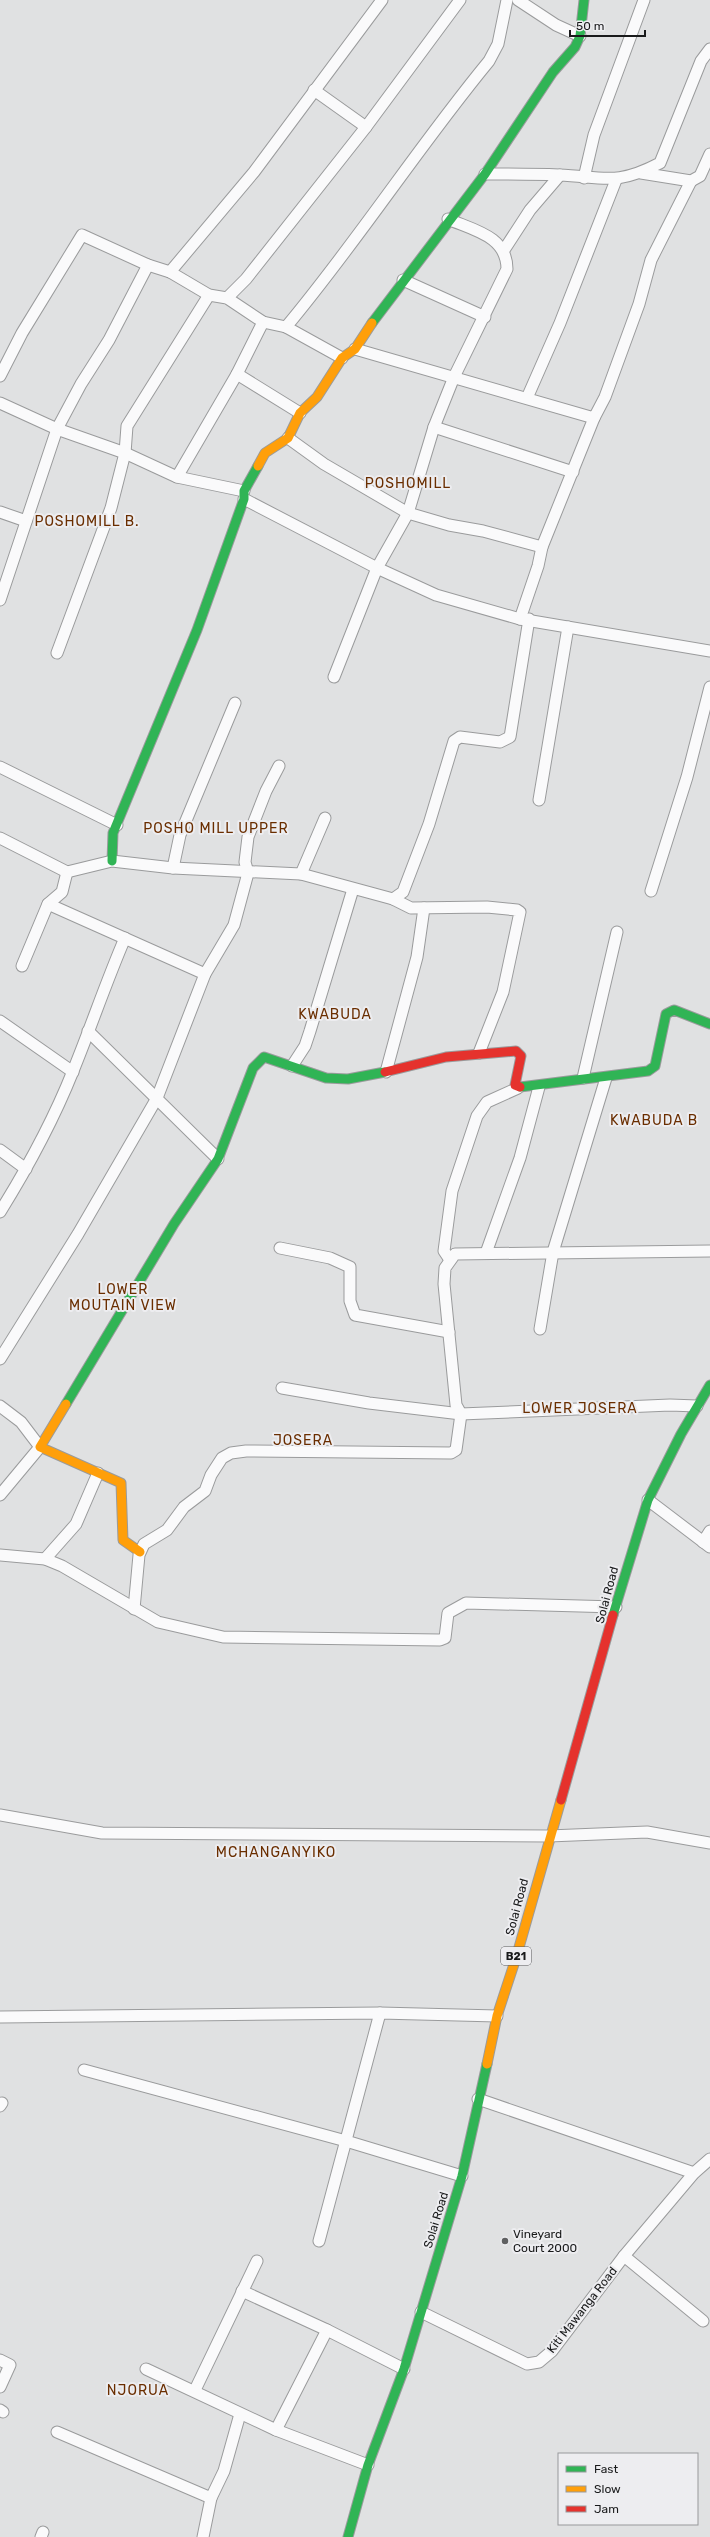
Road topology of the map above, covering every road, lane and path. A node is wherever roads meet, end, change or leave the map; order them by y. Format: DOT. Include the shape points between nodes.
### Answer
graph roads {
  1 [pos="382,0"];
  2 [pos="460,0"];
  3 [pos="507,0"];
  4 [pos="518,0"];
  5 [pos="584,0"];
  6 [pos="644,0"];
  7 [pos="580,36"];
  8 [pos="710,49"];
  9 [pos="314,90"];
  10 [pos="366,127"];
  11 [pos="710,154"];
  12 [pos="641,173"];
  13 [pos="485,174"];
  14 [pos="560,175"];
  15 [pos="584,178"];
  16 [pos="616,180"];
  17 [pos="691,181"];
  18 [pos="448,219"];
  19 [pos="504,250"];
  20 [pos="148,265"];
  21 [pos="170,272"];
  22 [pos="403,280"];
  23 [pos="209,295"];
  24 [pos="227,298"];
  25 [pos="485,317"];
  26 [pos="263,322"];
  27 [pos="286,327"];
  28 [pos="355,349"];
  29 [pos="342,358"];
  30 [pos="237,374"];
  31 [pos="0,376"];
  32 [pos="454,377"];
  33 [pos="527,398"];
  34 [pos="0,403"];
  35 [pos="300,413"];
  36 [pos="594,418"];
  37 [pos="434,428"];
  38 [pos="57,429"];
  39 [pos="288,438"];
  40 [pos="125,453"];
  41 [pos="573,472"];
  42 [pos="177,477"];
  43 [pos="244,495"];
  44 [pos="0,512"];
  45 [pos="408,513"];
  46 [pos="26,521"];
  47 [pos="542,546"];
  48 [pos="377,568"];
  49 [pos="0,600"];
  50 [pos="524,619"];
  51 [pos="568,627"];
  52 [pos="710,651"];
  53 [pos="57,653"];
  54 [pos="334,678"];
  55 [pos="710,687"];
  56 [pos="236,703"];
  57 [pos="0,766"];
  58 [pos="279,766"];
  59 [pos="539,800"];
  60 [pos="325,818"];
  61 [pos="117,825"];
  62 [pos="0,838"];
  63 [pos="112,861"];
  64 [pos="173,868"];
  65 [pos="67,872"];
  66 [pos="248,873"];
  67 [pos="302,874"];
  68 [pos="353,889"];
  69 [pos="651,890"];
  70 [pos="393,899"];
  71 [pos="48,904"];
  72 [pos="424,908"];
  73 [pos="616,932"];
  74 [pos="125,938"];
  75 [pos="22,966"];
  76 [pos="205,974"];
  77 [pos="0,1021"];
  78 [pos="710,1024"];
  79 [pos="88,1031"];
  80 [pos="479,1053"];
  81 [pos="292,1066"];
  82 [pos="73,1072"];
  83 [pos="386,1072"];
  84 [pos="583,1078"];
  85 [pos="606,1078"];
  86 [pos="539,1087"];
  87 [pos="518,1088"];
  88 [pos="157,1098"];
  89 [pos="0,1150"];
  90 [pos="218,1159"];
  91 [pos="26,1169"];
  92 [pos="0,1212"];
  93 [pos="280,1248"];
  94 [pos="710,1251"];
  95 [pos="553,1252"];
  96 [pos="486,1253"];
  97 [pos="450,1260"];
  98 [pos="540,1329"];
  99 [pos="449,1332"];
  100 [pos="0,1359"];
  101 [pos="710,1385"];
  102 [pos="282,1388"];
  103 [pos="697,1406"];
  104 [pos="1,1408"];
  105 [pos="461,1414"];
  106 [pos="40,1447"];
  107 [pos="98,1473"];
  108 [pos="0,1495"];
  109 [pos="648,1500"];
  110 [pos="710,1531"];
  111 [pos="707,1545"];
  112 [pos="140,1552"];
  113 [pos="0,1555"];
  114 [pos="45,1559"];
  115 [pos="616,1607"];
  116 [pos="134,1609"];
  117 [pos="0,1815"];
  118 [pos="549,1836"];
  119 [pos="710,1843"];
  120 [pos="380,2013"];
  121 [pos="497,2016"];
  122 [pos="0,2017"];
  123 [pos="84,2070"];
  124 [pos="478,2099"];
  125 [pos="346,2141"];
  126 [pos="710,2159"];
  127 [pos="694,2173"];
  128 [pos="462,2176"];
  129 [pos="319,2241"];
  130 [pos="624,2256"];
  131 [pos="257,2262"];
  132 [pos="242,2291"];
  133 [pos="420,2312"];
  134 [pos="703,2321"];
  135 [pos="327,2330"];
  136 [pos="0,2360"];
  137 [pos="146,2369"];
  138 [pos="404,2369"];
  139 [pos="0,2387"];
  140 [pos="195,2390"];
  141 [pos="240,2414"];
  142 [pos="276,2430"];
  143 [pos="57,2432"];
  144 [pos="368,2465"];
  145 [pos="211,2498"];
  146 [pos="203,2537"];
  147 [pos="348,2537"];
  1 -- 9 [label="street"];
  2 -- 10 [label="street"];
  3 -- 27 [label="street" via="498,44 489,60 401,174 335,266"];
  4 -- 7 [label="street" via="556,25"];
  5 -- 7 [label="main road"];
  6 -- 15 [label="street" via="594,135"];
  7 -- 13 [label="main road" via="575,47 553,72"];
  8 -- 12 [label="street" via="701,61 660,163"];
  9 -- 10 [label="street"];
  9 -- 21 [label="street" via="254,172"];
  10 -- 24 [label="street" via="246,279"];
  11 -- 17 [label="street" via="700,176"];
  12 -- 16 [label="street"];
  12 -- 17 [label="street"];
  13 -- 14 [label="street"];
  13 -- 18 [label="main road"];
  14 -- 15 [label="street"];
  14 -- 19 [label="street" via="530,210"];
  15 -- 16 [label="street"];
  16 -- 33 [label="street" via="560,323"];
  17 -- 36 [label="street" via="651,260 639,304 605,397"];
  18 -- 19 [label="street" via="496,241"];
  18 -- 22 [label="main road"];
  19 -- 25 [label="street" via="507,269"];
  20 -- 21 [label="street"];
  20 -- 31 [label="street" via="82,235 22,332"];
  20 -- 38 [label="street" via="109,340 80,384"];
  21 -- 23 [label="street"];
  22 -- 25 [label="street"];
  22 -- 28 [label="main road"];
  23 -- 24 [label="street"];
  23 -- 40 [label="street" via="127,426"];
  24 -- 26 [label="street"];
  25 -- 32 [label="street"];
  26 -- 27 [label="street"];
  26 -- 30 [label="street"];
  27 -- 29 [label="street"];
  28 -- 29 [label="main road"];
  28 -- 32 [label="street"];
  29 -- 35 [label="main road" via="317,397"];
  30 -- 35 [label="street"];
  30 -- 42 [label="street"];
  32 -- 33 [label="street"];
  32 -- 37 [label="street"];
  33 -- 36 [label="street"];
  34 -- 38 [label="street"];
  35 -- 39 [label="main road"];
  36 -- 41 [label="street"];
  37 -- 41 [label="street"];
  37 -- 45 [label="street"];
  38 -- 40 [label="street"];
  38 -- 46 [label="street"];
  39 -- 43 [label="main road" via="265,453"];
  39 -- 45 [label="street" via="324,464"];
  40 -- 42 [label="street"];
  40 -- 53 [label="street" via="112,508"];
  41 -- 47 [label="street"];
  42 -- 43 [label="street"];
  43 -- 48 [label="street"];
  43 -- 61 [label="main road" via="197,630"];
  44 -- 46 [label="street"];
  45 -- 47 [label="street"];
  45 -- 48 [label="street"];
  46 -- 49 [label="street"];
  47 -- 50 [label="street"];
  48 -- 50 [label="street" via="436,595"];
  48 -- 54 [label="street"];
  50 -- 51 [label="street"];
  50 -- 70 [label="street" via="510,737 500,742 460,737 454,741 430,824 403,892"];
  51 -- 52 [label="street"];
  51 -- 59 [label="street"];
  55 -- 69 [label="street" via="687,777"];
  56 -- 64 [label="street" via="180,835"];
  57 -- 61 [label="street"];
  58 -- 66 [label="street" via="248,837 245,862"];
  60 -- 67 [label="street"];
  61 -- 63 [label="main road" via="111,845"];
  62 -- 65 [label="street"];
  63 -- 64 [label="street"];
  63 -- 65 [label="street"];
  64 -- 66 [label="street"];
  65 -- 71 [label="street" via="62,892"];
  66 -- 67 [label="street"];
  66 -- 76 [label="street" via="234,925"];
  67 -- 68 [label="street"];
  68 -- 70 [label="street"];
  68 -- 81 [label="street" via="305,1046"];
  70 -- 72 [label="street" via="408,908"];
  71 -- 74 [label="street"];
  71 -- 75 [label="street"];
  72 -- 80 [label="street" via="486,907 520,912 503,992"];
  72 -- 83 [label="street" via="417,957"];
  73 -- 84 [label="street"];
  74 -- 76 [label="street"];
  74 -- 79 [label="street"];
  76 -- 88 [label="street"];
  77 -- 82 [label="street"];
  78 -- 85 [label="main road" via="680,1011 674,1010 666,1014 655,1066 648,1071"];
  79 -- 82 [label="street"];
  79 -- 88 [label="street"];
  80 -- 83 [label="main road" via="446,1057"];
  80 -- 87 [label="main road" via="516,1050 520,1052 515,1081"];
  81 -- 83 [label="main road" via="326,1078 348,1079"];
  81 -- 90 [label="main road" via="264,1057 253,1068"];
  82 -- 91 [label="street"];
  84 -- 85 [label="main road"];
  84 -- 86 [label="main road"];
  85 -- 95 [label="street"];
  86 -- 87 [label="main road"];
  86 -- 96 [label="street" via="520,1158"];
  87 -- 97 [label="street" via="486,1102 477,1116 452,1191 444,1251"];
  88 -- 90 [label="street"];
  88 -- 100 [label="street" via="78,1234"];
  89 -- 91 [label="street"];
  90 -- 106 [label="main road" via="174,1224"];
  91 -- 92 [label="street"];
  93 -- 99 [label="street" via="330,1258 350,1267 350,1301 355,1315"];
  94 -- 95 [label="street"];
  95 -- 96 [label="street"];
  95 -- 98 [label="street"];
  96 -- 97 [label="street" via="455,1254"];
  97 -- 99 [label="street" via="445,1268 444,1284"];
  99 -- 105 [label="street" via="456,1405"];
  101 -- 103 [label="main road, Solai Road / B21"];
  102 -- 105 [label="street" via="370,1403"];
  103 -- 105 [label="street"];
  103 -- 109 [label="main road, Solai Road / B21"];
  104 -- 106 [label="street" via="21,1422"];
  105 -- 112 [label="street" via="456,1450 451,1453 232,1453 216,1464 205,1491 184,1507 167,1530 144,1544"];
  106 -- 107 [label="main road"];
  106 -- 108 [label="street"];
  107 -- 112 [label="main road" via="121,1483 123,1540"];
  107 -- 114 [label="street" via="76,1524"];
  109 -- 111 [label="street"];
  109 -- 115 [label="main road, Solai Road / B21"];
  110 -- 111 [label="street"];
  112 -- 116 [label="street"];
  113 -- 114 [label="street"];
  114 -- 116 [label="street" via="62,1566"];
  115 -- 116 [label="street" via="466,1603 448,1614 445,1638 440,1640 223,1637 173,1627"];
  115 -- 118 [label="main road, Solai Road / B21"];
  117 -- 118 [label="street" via="102,1833"];
  118 -- 119 [label="street" via="647,1832"];
  118 -- 121 [label="main road, Solai Road / B21" via="516,1958"];
  120 -- 121 [label="street"];
  120 -- 122 [label="street"];
  120 -- 125 [label="street"];
  121 -- 124 [label="main road, Solai Road / B21"];
  123 -- 125 [label="street"];
  124 -- 127 [label="street"];
  124 -- 128 [label="main road, Solai Road / B21"];
  125 -- 128 [label="street"];
  125 -- 129 [label="street"];
  126 -- 127 [label="street, Kiti Mawanga Road"];
  127 -- 130 [label="street, Kiti Mawanga Road"];
  128 -- 133 [label="main road, Solai Road / B21"];
  130 -- 133 [label="street, Kiti Mawanga Road" via="552,2351 539,2362 527,2364"];
  130 -- 134 [label="street"];
  131 -- 132 [label="street"];
  132 -- 135 [label="street"];
  132 -- 140 [label="street"];
  133 -- 138 [label="main road, Solai Road / B21"];
  135 -- 138 [label="street"];
  135 -- 142 [label="street"];
  136 -- 139 [label="street" via="10,2365"];
  137 -- 140 [label="street"];
  138 -- 144 [label="main road, Solai Road / B21"];
  140 -- 141 [label="street"];
  141 -- 142 [label="street"];
  141 -- 145 [label="street" via="224,2471"];
  142 -- 144 [label="street"];
  143 -- 145 [label="street"];
  144 -- 147 [label="main road, Solai Road / B21"];
  145 -- 146 [label="street"];
}
